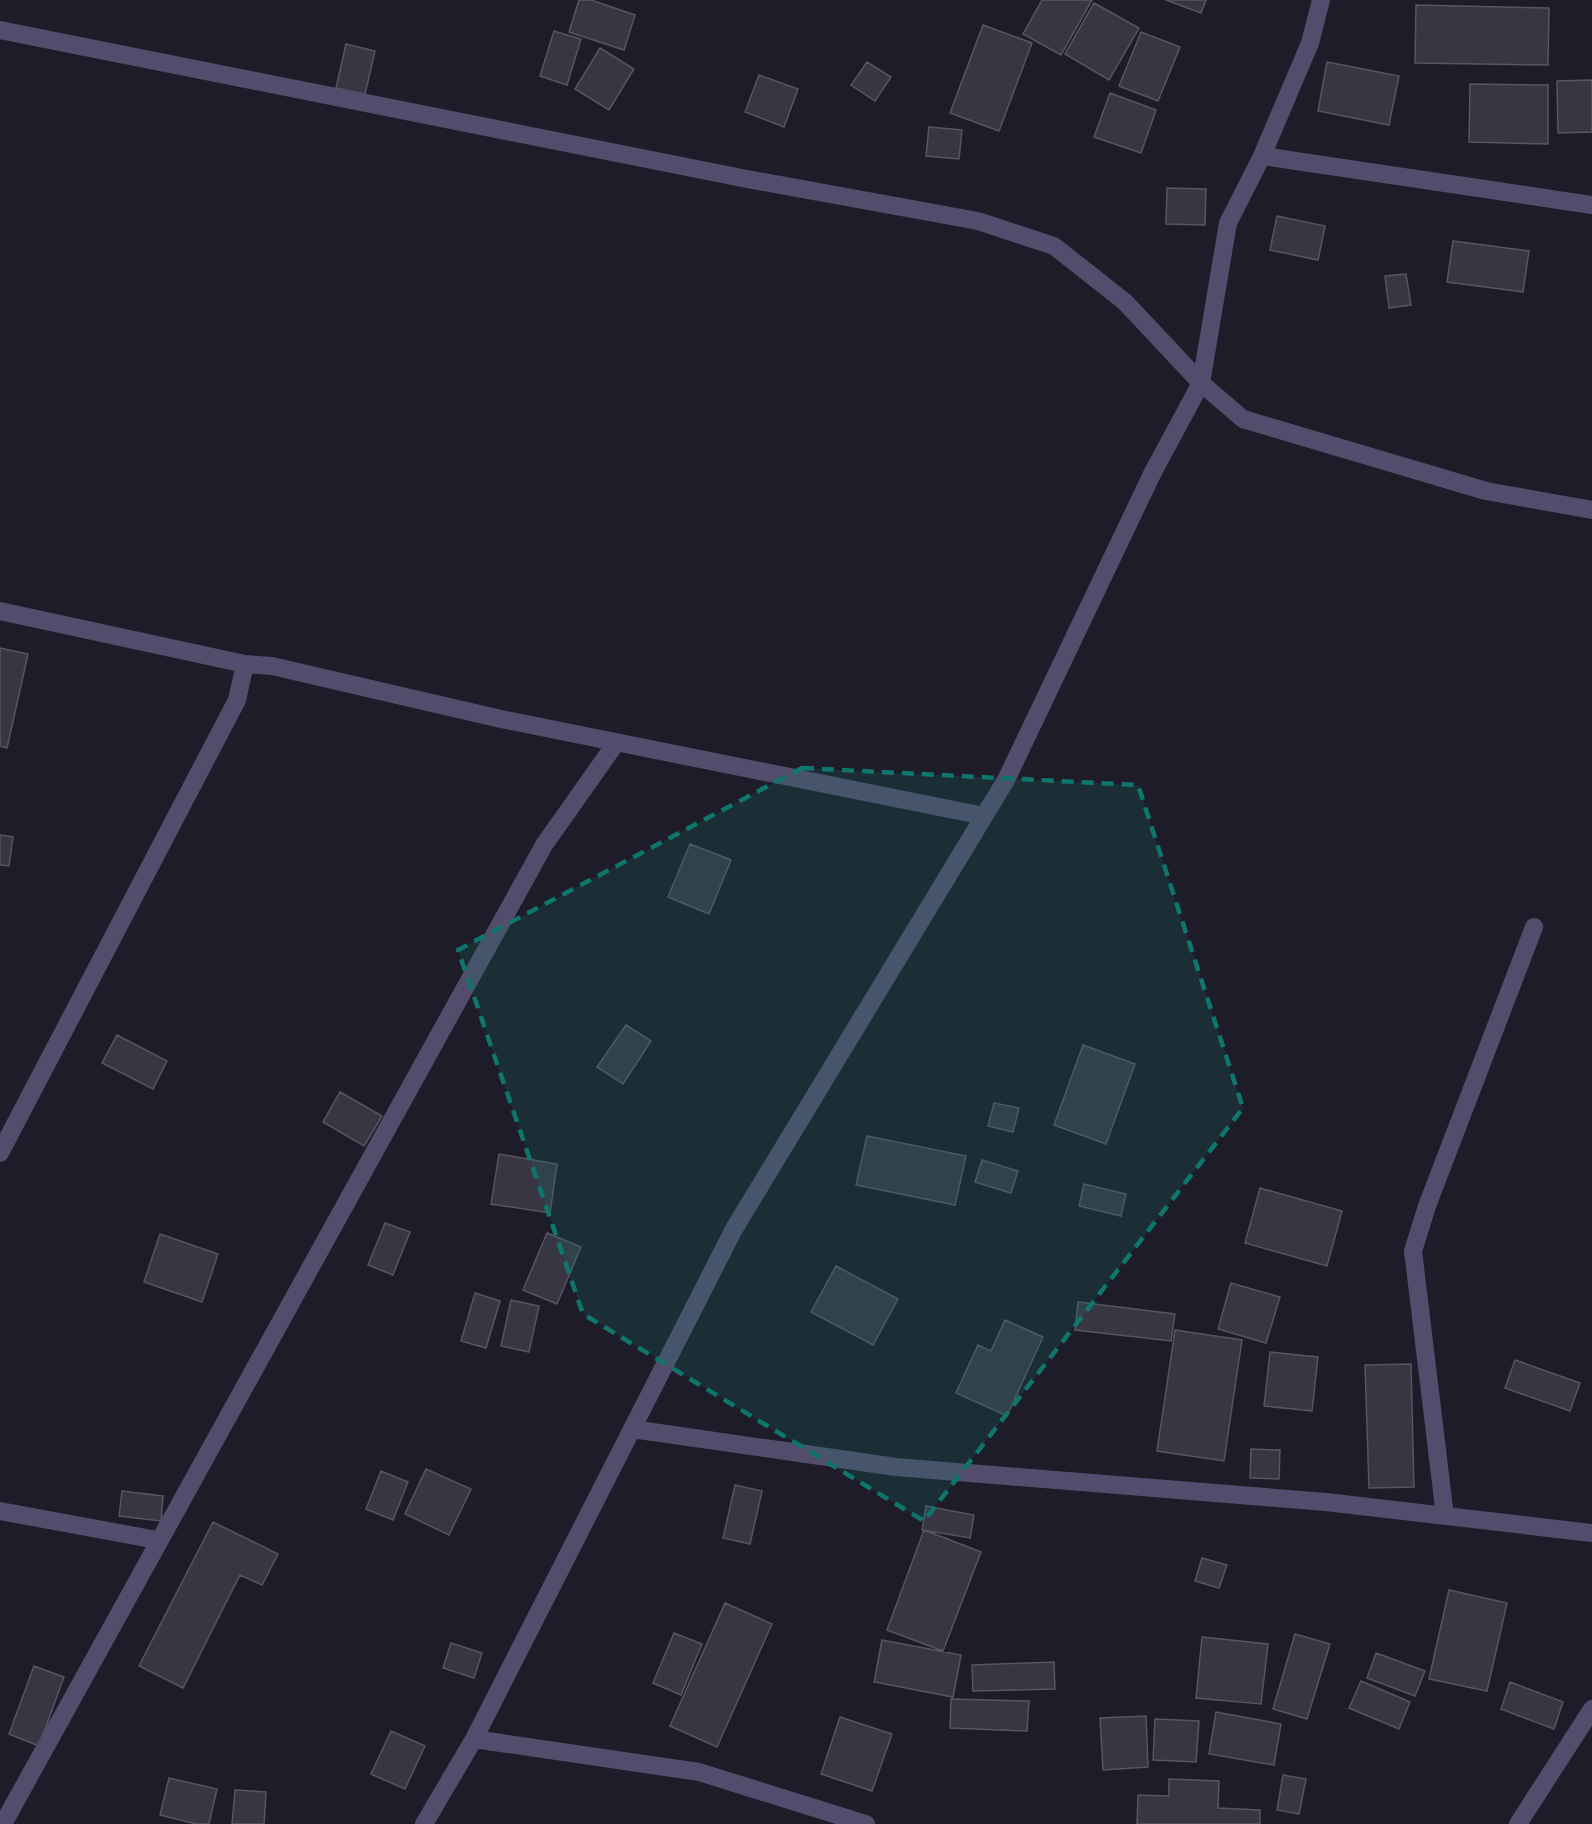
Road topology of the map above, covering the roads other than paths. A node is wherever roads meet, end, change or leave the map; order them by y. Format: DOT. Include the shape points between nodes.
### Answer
graph roads {
  1 [pos="1321,0"];
  2 [pos="0,30"];
  3 [pos="1262,156"];
  4 [pos="1592,205"];
  5 [pos="1201,383"];
  6 [pos="1592,510"];
  7 [pos="0,611"];
  8 [pos="245,664"];
  9 [pos="616,743"];
  10 [pos="984,816"];
  11 [pos="1534,927"];
  12 [pos="0,1153"];
  13 [pos="632,1429"];
  14 [pos="0,1511"];
  15 [pos="1445,1516"];
  16 [pos="1592,1533"];
  17 [pos="158,1540"];
  18 [pos="1592,1709"];
  19 [pos="474,1739"];
  20 [pos="3,1824"];
  21 [pos="424,1824"];
  22 [pos="866,1824"];
  23 [pos="1518,1824"];
  1 -- 3 [label="street" via="1310,43"];
  2 -- 5 [label="street" via="747,179 978,221 1054,246 1125,302"];
  3 -- 4 [label="street"];
  3 -- 5 [label="street" via="1228,223"];
  5 -- 6 [label="street" via="1243,419 1486,491"];
  5 -- 10 [label="street" via="1153,472 1006,780"];
  7 -- 8 [label="street"];
  8 -- 9 [label="street" via="272,666"];
  8 -- 12 [label="street" via="237,700"];
  9 -- 10 [label="street"];
  9 -- 17 [label="street" via="544,845"];
  10 -- 13 [label="street" via="734,1229"];
  11 -- 15 [label="street" via="1413,1251"];
  13 -- 15 [label="street" via="896,1467 1326,1502"];
  13 -- 19 [label="street"];
  14 -- 17 [label="street"];
  15 -- 16 [label="street"];
  17 -- 20 [label="street"];
  18 -- 23 [label="street"];
  19 -- 21 [label="street"];
  19 -- 22 [label="street" via="699,1772"];
}
